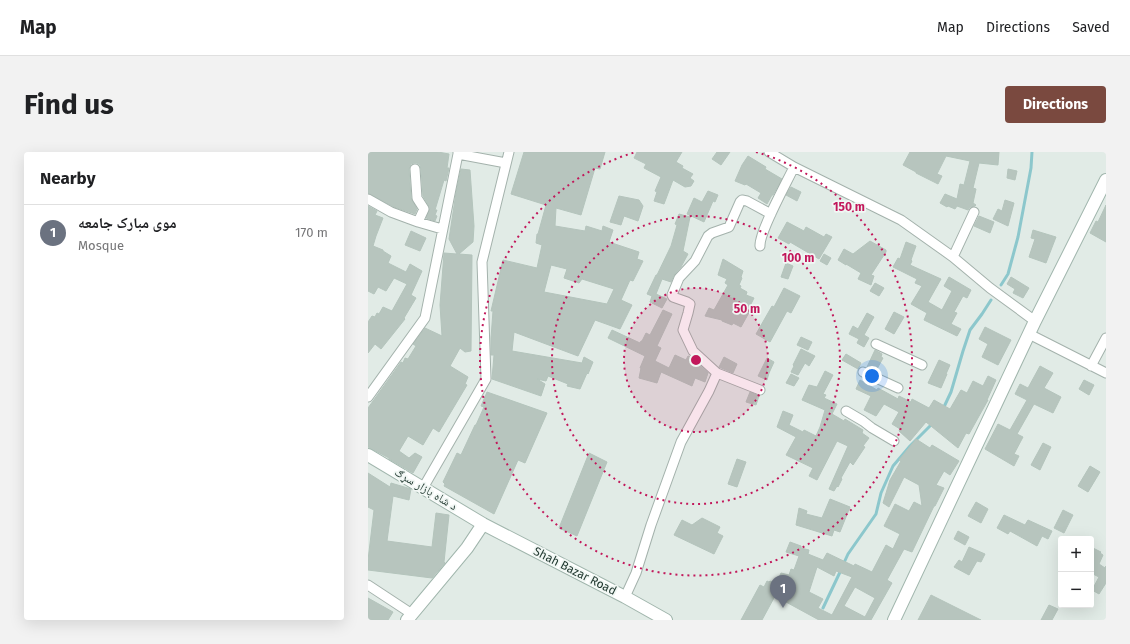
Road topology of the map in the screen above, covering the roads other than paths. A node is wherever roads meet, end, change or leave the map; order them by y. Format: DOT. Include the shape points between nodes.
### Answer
graph roads {
  1 [pos="508,152"];
  2 [pos="769,152"];
  3 [pos="458,153"];
  4 [pos="506,163"];
  5 [pos="794,167"];
  6 [pos="415,169"];
  7 [pos="1106,180"];
  8 [pos="368,199"];
  9 [pos="974,212"];
  10 [pos="771,214"];
  11 [pos="418,222"];
  12 [pos="442,229"];
  13 [pos="760,246"];
  14 [pos="953,257"];
  15 [pos="1035,321"];
  16 [pos="1029,334"];
  17 [pos="1106,338"];
  18 [pos="876,344"];
  19 [pos="922,365"];
  20 [pos="1091,366"];
  21 [pos="863,372"];
  22 [pos="716,373"];
  23 [pos="1106,373"];
  24 [pos="898,388"];
  25 [pos="760,390"];
  26 [pos="368,398"];
  27 [pos="846,411"];
  28 [pos="894,441"];
  29 [pos="368,455"];
  30 [pos="423,488"];
  31 [pos="483,524"];
  32 [pos="368,585"];
  33 [pos="625,597"];
  34 [pos="410,617"];
  35 [pos="666,620"];
  36 [pos="894,620"];
  1 -- 4 [label="street"];
  2 -- 5 [label="street"];
  3 -- 4 [label="street"];
  3 -- 12 [label="street"];
  4 -- 30 [label="street" via="482,262 486,380"];
  5 -- 10 [label="street"];
  5 -- 14 [label="street" via="901,220"];
  6 -- 11 [label="street" via="417,198 424,209"];
  7 -- 15 [label="main road"];
  8 -- 11 [label="street" via="391,212"];
  9 -- 14 [label="street"];
  10 -- 13 [label="street"];
  10 -- 22 [label="street" via="742,200 729,228 712,232 708,236 695,261 679,278 672,295 690,304 683,330 693,351"];
  11 -- 12 [label="street"];
  12 -- 26 [label="street" via="425,318"];
  14 -- 15 [label="street"];
  15 -- 16 [label="main road"];
  16 -- 20 [label="street"];
  16 -- 36 [label="main road"];
  17 -- 20 [label="street"];
  18 -- 19 [label="street"];
  20 -- 23 [label="street"];
  21 -- 24 [label="street"];
  22 -- 25 [label="street"];
  22 -- 33 [label="street" via="681,442 636,573"];
  27 -- 28 [label="street"];
  29 -- 30 [label="main road, د شاه بازار سړګ"];
  30 -- 31 [label="main road, د شاه بازار سړګ"];
  31 -- 33 [label="main road, Shah Bazar Road"];
  31 -- 34 [label="main road" via="467,548"];
  32 -- 34 [label="street"];
  33 -- 35 [label="main road, Shah Bazar Road"];
}
